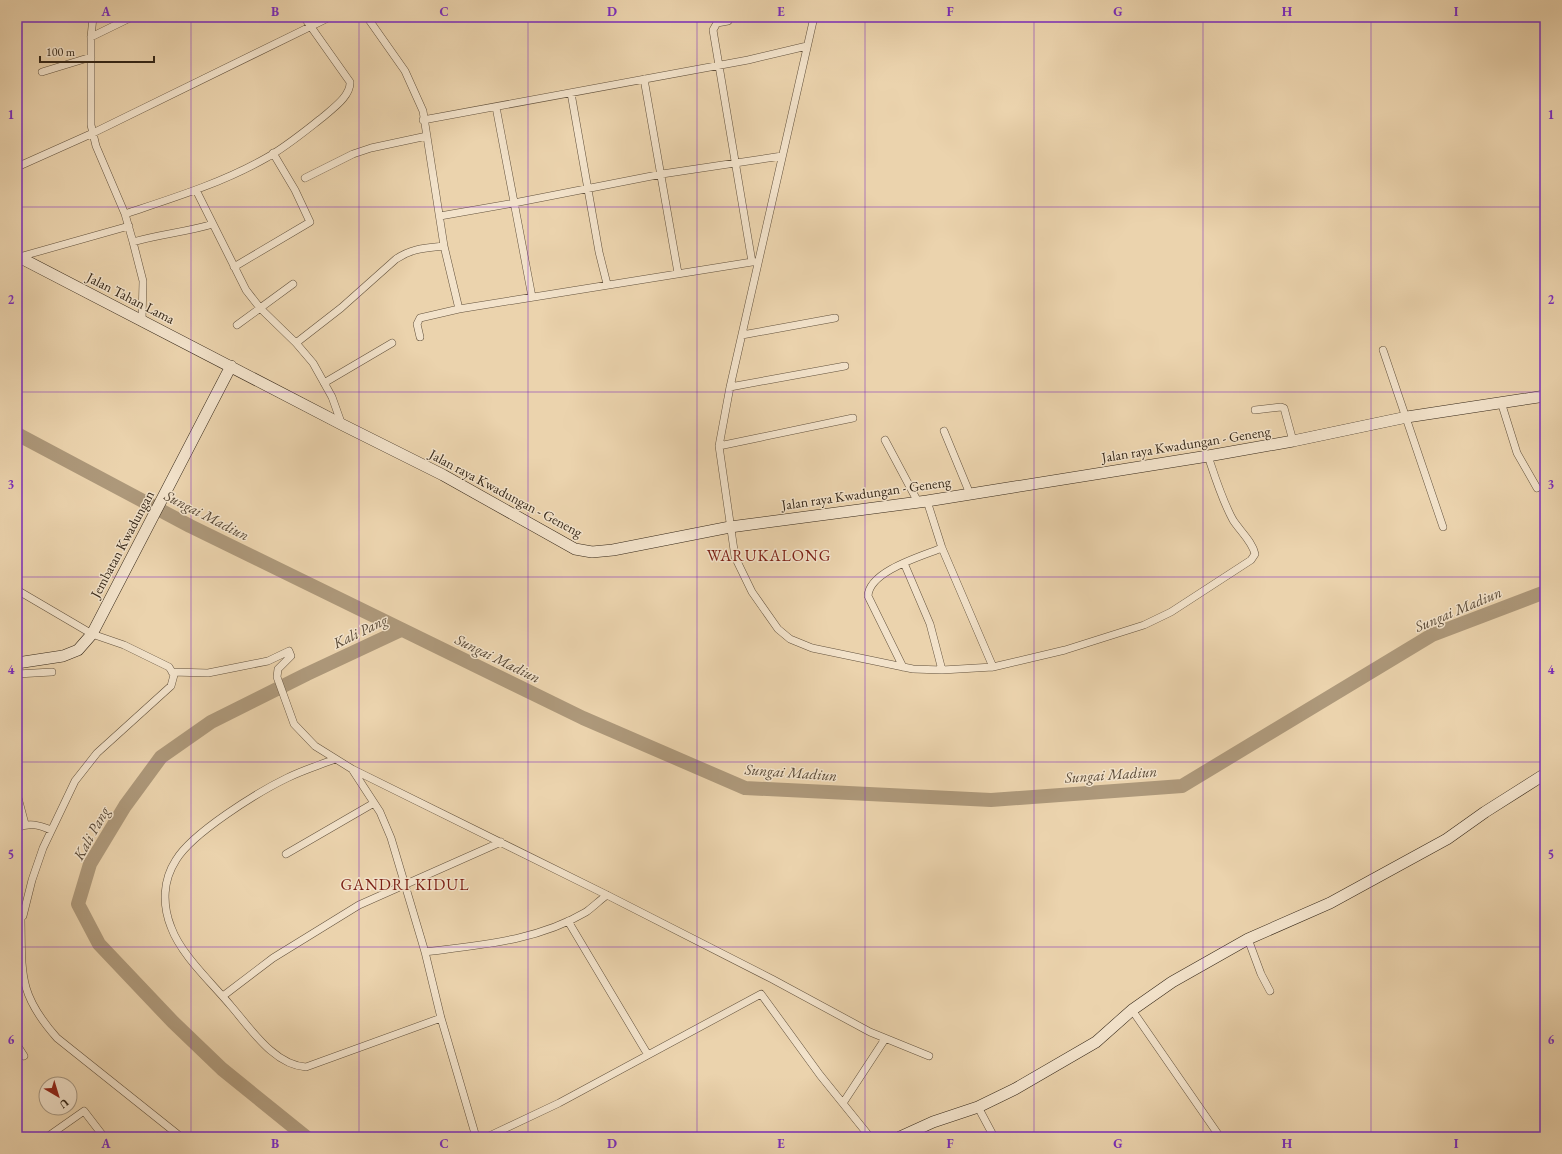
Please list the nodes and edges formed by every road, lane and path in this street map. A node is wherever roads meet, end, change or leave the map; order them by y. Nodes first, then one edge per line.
1 (93, 17) edge
2 (132, 17) edge
3 (304, 17) edge
4 (330, 17) edge
5 (367, 17) edge
6 (814, 17) edge
7 (728, 21) dead end
8 (310, 28) junction
9 (91, 37) junction
10 (807, 46) junction
11 (91, 57) junction
12 (719, 65) junction
13 (42, 72) dead end
14 (644, 79) junction
15 (571, 93) junction
16 (496, 107) junction
17 (423, 120) junction
18 (93, 132) junction
19 (426, 136) junction
20 (274, 153) junction
21 (782, 156) junction
22 (735, 164) junction
23 (17, 167) edge
24 (662, 174) junction
25 (305, 178) dead end
26 (587, 189) junction
27 (196, 190) junction
28 (514, 203) junction
29 (125, 214) junction
30 (440, 216) junction
31 (213, 224) junction
32 (129, 226) junction
33 (133, 242) junction
34 (444, 246) junction
35 (18, 256) edge
36 (755, 262) junction
37 (234, 267) junction
38 (678, 273) junction
39 (293, 284) dead end
40 (607, 284) junction
41 (532, 297) junction
42 (260, 308) junction
43 (459, 309) junction
44 (835, 318) dead end
45 (142, 320) junction
46 (237, 325) dead end
47 (742, 335) junction
48 (420, 337) dead end
49 (296, 343) junction
50 (392, 343) dead end
51 (1383, 350) dead end
52 (231, 366) junction
53 (845, 366) dead end
54 (324, 383) junction
55 (730, 387) junction
56 (1545, 396) edge
57 (1501, 402) junction
58 (1255, 410) dead end
59 (1407, 417) junction
60 (853, 418) dead end
61 (342, 425) junction
62 (944, 431) dead end
63 (885, 440) dead end
64 (1293, 441) junction
65 (719, 446) junction
66 (1208, 456) junction
67 (1537, 488) dead end
68 (970, 494) junction
69 (922, 501) junction
70 (730, 527) junction
71 (1443, 527) dead end
72 (942, 548) junction
73 (904, 563) junction
74 (17, 590) edge
75 (92, 634) junction
76 (17, 663) edge
77 (993, 667) junction
78 (903, 668) junction
79 (942, 670) junction
80 (52, 672) dead end
81 (172, 672) junction
82 (17, 674) edge
83 (335, 759) junction
84 (352, 769) junction
85 (1545, 774) edge
86 (17, 794) edge
87 (374, 803) junction
88 (25, 824) junction
89 (17, 828) edge
90 (51, 830) junction
91 (501, 842) junction
92 (286, 854) dead end
93 (406, 884) junction
94 (607, 894) junction
95 (19, 920) edge
96 (568, 921) junction
97 (1248, 939) junction
98 (425, 952) junction
99 (1270, 991) dead end
100 (223, 996) junction
101 (1132, 1010) junction
102 (441, 1018) junction
103 (885, 1039) junction
104 (17, 1045) edge
105 (648, 1055) junction
106 (24, 1056) dead end
107 (929, 1056) dead end
108 (842, 1103) junction
109 (978, 1107) junction
110 (47, 1137) edge
111 (104, 1137) edge
112 (181, 1137) edge
113 (476, 1137) edge
114 (487, 1137) edge
115 (870, 1137) edge
116 (900, 1137) edge
117 (994, 1137) edge
118 (1220, 1137) edge

1 - 9 street
2 - 9 street
3 - 8 street
4 - 8 street
5 - 17 street
6 - 10 street
7 - 12 street
8 - 18 street
8 - 20 street
9 - 11 street
10 - 12 street
10 - 21 street
11 - 13 street
11 - 18 street
12 - 14 street
12 - 22 street
14 - 15 street
14 - 24 street
15 - 16 street
15 - 26 street
16 - 17 street
16 - 28 street
17 - 19 street
18 - 23 street
18 - 29 street
19 - 25 street
19 - 30 street
20 - 27 street
20 - 37 street
21 - 22 street
21 - 36 street
22 - 24 street
22 - 36 street
24 - 26 street
24 - 38 street
26 - 28 street
26 - 40 street
27 - 29 street
27 - 31 street
28 - 30 street
28 - 41 street
29 - 32 street
30 - 34 street
31 - 33 street
31 - 37 street
32 - 33 street
32 - 35 street
33 - 45 street
34 - 43 street
34 - 49 street
35 - 45 main road, Jalan Tahan Lama
36 - 38 street
36 - 47 street
37 - 42 street
38 - 40 street
39 - 42 street
40 - 41 street
41 - 43 street
42 - 46 street
42 - 49 street
43 - 48 street
44 - 47 street
45 - 52 main road, Jalan Tahan Lama
47 - 55 street
49 - 54 street
50 - 54 street
51 - 59 street
52 - 61 main road, Jalan raya Kwadungan - Geneng
52 - 75 main road, Jembatan Kwadungan
53 - 55 street
54 - 61 street
55 - 65 street
56 - 57 main road, Jalan raya Kwadungan - Geneng
57 - 59 main road, Jalan raya Kwadungan - Geneng
57 - 67 street
58 - 64 street
59 - 64 main road, Jalan raya Kwadungan - Geneng
59 - 71 street
60 - 65 street
61 - 70 main road, Jalan raya Kwadungan - Geneng
62 - 68 street
63 - 69 street
64 - 66 main road, Jalan raya Kwadungan - Geneng
65 - 70 street
66 - 68 main road, Jalan raya Kwadungan - Geneng
66 - 77 street
68 - 69 main road, Jalan raya Kwadungan - Geneng
69 - 70 main road, Jalan raya Kwadungan - Geneng
69 - 72 street
70 - 78 street
72 - 73 street
72 - 77 street
73 - 78 street
73 - 79 street
74 - 75 street
75 - 76 main road, Jembatan Kwadungan
75 - 81 street
77 - 79 street
78 - 79 street
80 - 82 street
81 - 83 street
81 - 90 street
83 - 84 street
83 - 100 street
84 - 87 street
84 - 91 street
85 - 97 main road
86 - 88 street
87 - 92 street
87 - 93 street
88 - 89 street
88 - 90 street
90 - 95 street
91 - 93 street
91 - 94 street
93 - 98 street
93 - 100 street
94 - 96 street
94 - 103 street
95 - 112 street
96 - 98 street
96 - 105 street
97 - 99 street
97 - 101 main road
98 - 102 street
100 - 102 street
101 - 109 main road
101 - 118 street
102 - 113 street
103 - 107 street
103 - 108 street
104 - 106 street
105 - 108 street
105 - 114 street
108 - 115 street
109 - 116 main road
109 - 117 street
110 - 111 street

